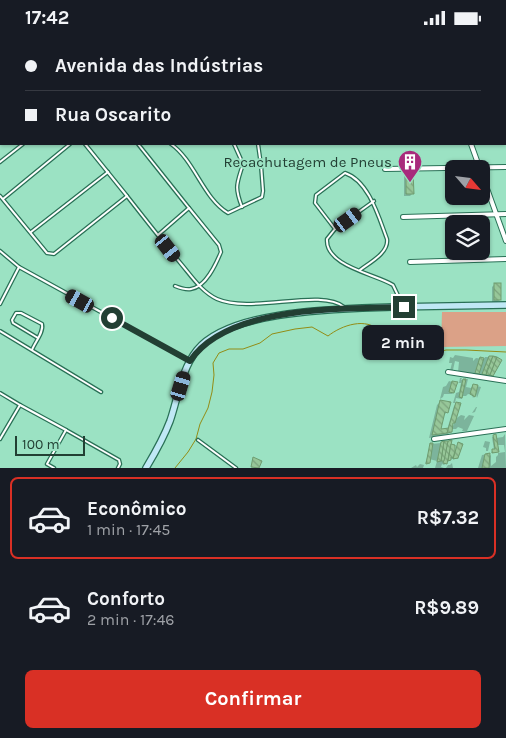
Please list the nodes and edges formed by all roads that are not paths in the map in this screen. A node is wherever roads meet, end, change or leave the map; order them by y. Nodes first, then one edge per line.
1 (22, 145) edge
2 (69, 145) edge
3 (86, 145) edge
4 (139, 145) edge
5 (172, 145) edge
6 (234, 145) edge
7 (258, 145) edge
8 (471, 145) edge
9 (477, 160) edge
10 (0, 162) edge
11 (300, 163) dead end
12 (261, 165) junction
13 (506, 167) edge
14 (490, 168) edge
15 (385, 169) dead end
16 (445, 169) edge
17 (108, 172) junction
18 (0, 196) edge
19 (127, 196) junction
20 (490, 197) edge
21 (2, 199) junction
22 (374, 201) junction
23 (242, 207) junction
24 (189, 209) junction
25 (496, 214) junction
26 (506, 214) edge
27 (404, 217) dead end
28 (335, 229) junction
29 (30, 233) junction
30 (158, 235) junction
31 (506, 241) edge
32 (0, 251) edge
33 (506, 259) edge
34 (410, 262) dead end
35 (19, 267) junction
36 (360, 270) junction
37 (175, 286) dead end
38 (200, 286) junction
39 (0, 304) edge
40 (506, 305) edge
41 (404, 307) junction
42 (346, 309) junction
43 (0, 331) edge
44 (38, 338) junction
45 (32, 349) junction
46 (190, 361) junction
47 (448, 372) dead end
48 (506, 381) edge
49 (101, 392) dead end
50 (0, 393) edge
51 (20, 405) junction
52 (506, 429) edge
53 (66, 430) junction
54 (0, 439) edge
55 (198, 439) dead end
56 (434, 439) dead end
57 (47, 465) junction
58 (45, 468) edge
59 (54, 468) edge
60 (118, 468) edge
61 (146, 468) edge
62 (236, 468) edge

1 - 10 lane
2 - 21 lane
3 - 17 lane
4 - 24 lane
5 - 23 lane
6 - 23 lane
7 - 12 lane
8 - 9 street
11 - 12 lane
12 - 23 lane
13 - 14 street
15 - 16 street
17 - 19 lane
17 - 29 lane
18 - 21 lane
19 - 29 lane
19 - 30 lane
20 - 25 street
21 - 29 lane
22 - 28 lane
22 - 28 lane
22 - 36 lane
24 - 30 lane
24 - 38 lane
25 - 26 street
25 - 27 street
25 - 31 street
28 - 36 lane
30 - 38 lane
32 - 35 lane
33 - 34 street
35 - 39 lane
35 - 46 lane
36 - 41 lane
37 - 38 lane
38 - 42 lane
40 - 41 main road
41 - 42 main road
42 - 46 main road
43 - 45 lane
44 - 44 lane
44 - 45 lane
45 - 49 lane
46 - 61 main road
47 - 48 street
50 - 51 lane
51 - 53 lane
51 - 54 lane
52 - 56 street
53 - 57 lane
53 - 60 lane
55 - 62 lane
57 - 58 lane
57 - 59 lane

